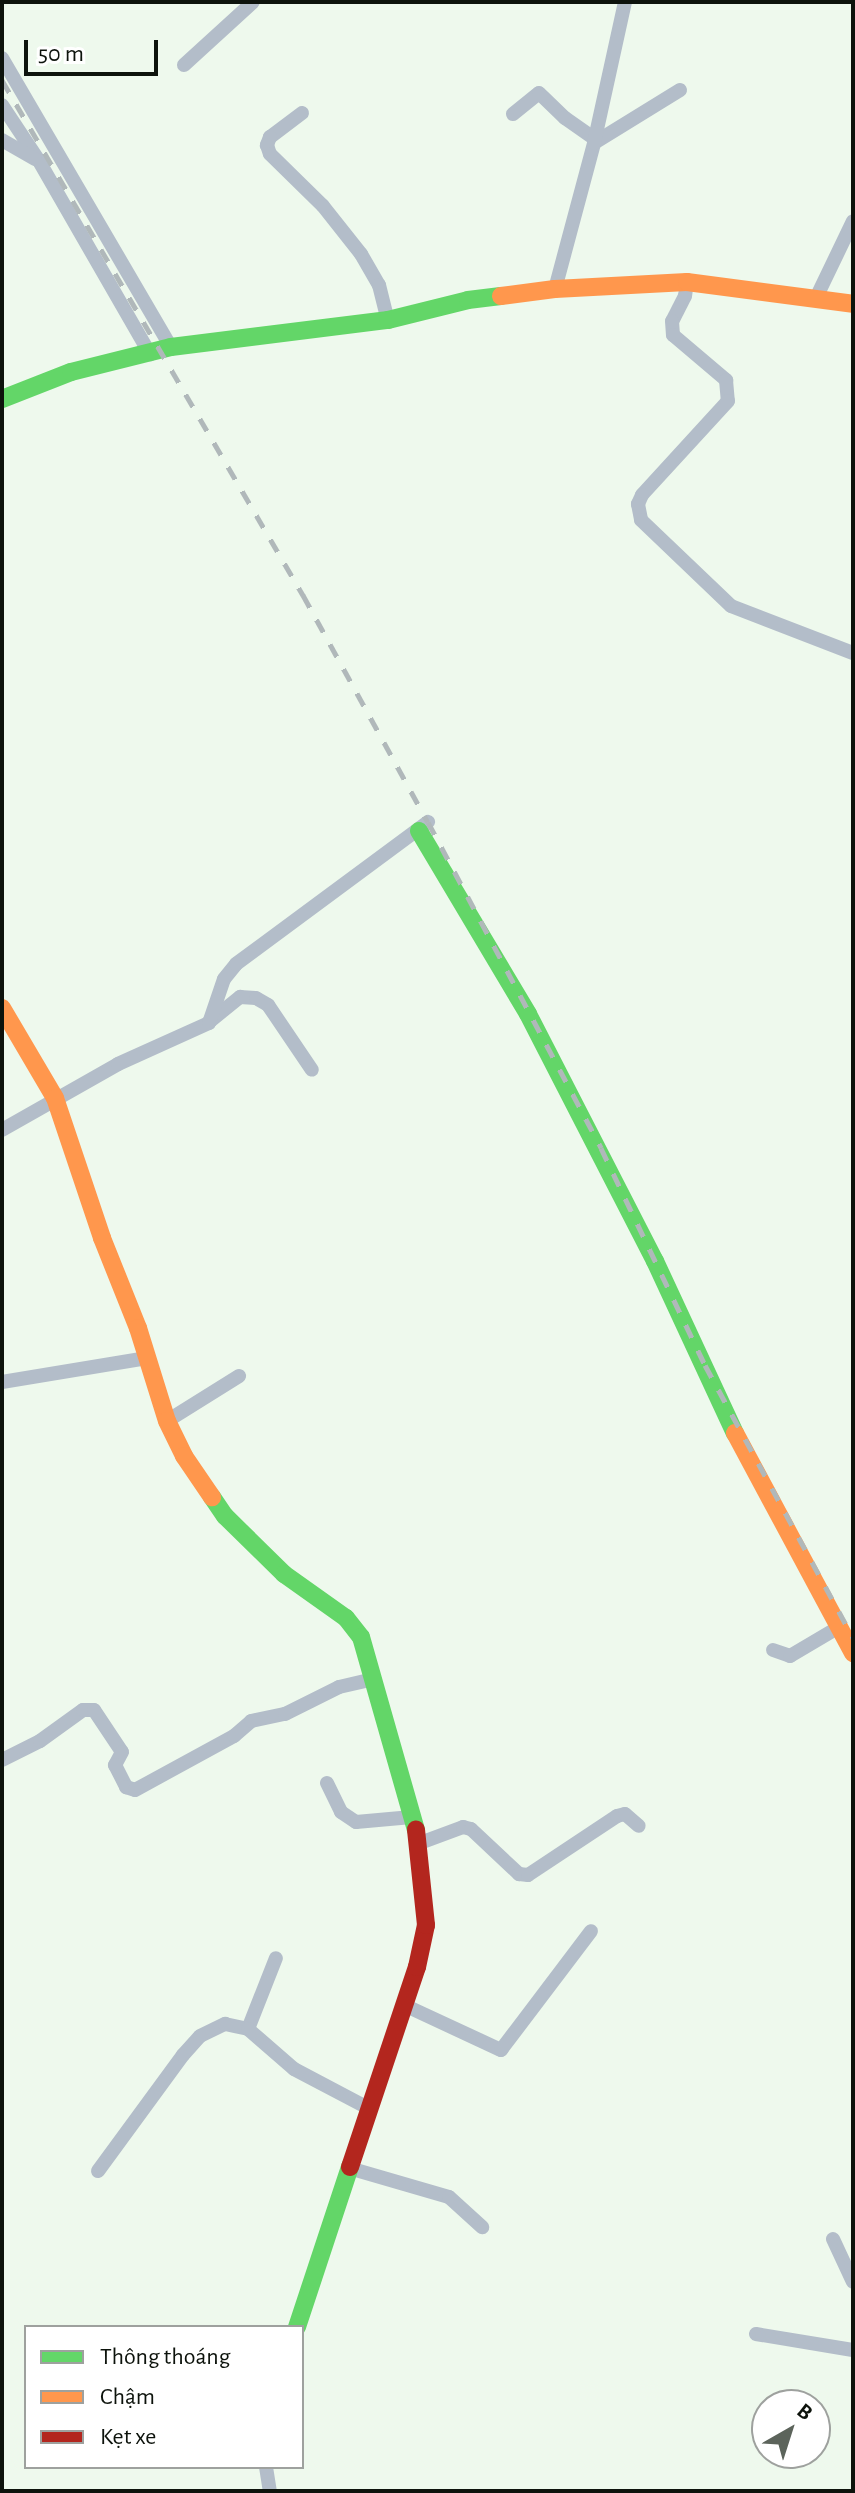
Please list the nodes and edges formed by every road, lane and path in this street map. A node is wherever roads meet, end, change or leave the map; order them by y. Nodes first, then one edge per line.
1 (253, 2) edge
2 (625, 2) edge
3 (2, 58) edge
4 (184, 65) dead end
5 (680, 90) dead end
6 (2, 105) edge
7 (302, 113) dead end
8 (513, 114) dead end
9 (2, 140) edge
10 (595, 141) junction
11 (39, 161) junction
12 (853, 221) edge
13 (687, 282) junction
14 (555, 289) junction
15 (816, 298) junction
16 (853, 304) edge
17 (388, 320) junction
18 (171, 347) junction
19 (150, 354) junction
20 (2, 399) edge
21 (853, 653) edge
22 (424, 826) joint
23 (2, 1008) edge
24 (209, 1023) junction
25 (312, 1070) dead end
26 (55, 1098) junction
27 (2, 1130) edge
28 (147, 1358) junction
29 (239, 1376) dead end
30 (2, 1382) edge
31 (167, 1421) junction
32 (839, 1627) junction
33 (773, 1650) dead end
34 (853, 1653) edge
35 (373, 1679) junction
36 (2, 1760) edge
37 (327, 1783) dead end
38 (412, 1817) junction
39 (639, 1826) dead end
40 (420, 1843) junction
41 (591, 1931) dead end
42 (276, 1958) dead end
43 (404, 2005) junction
44 (248, 2029) junction
45 (368, 2108) junction
46 (349, 2168) junction
47 (98, 2171) dead end
48 (482, 2227) dead end
49 (833, 2239) dead end
50 (853, 2282) edge
51 (298, 2325) edge
52 (756, 2334) dead end
53 (853, 2350) edge
54 (266, 2469) edge
55 (270, 2491) edge

1 - 4 street
2 - 10 street
3 - 18 street
5 - 10 street
6 - 11 street
7 - 17 street
8 - 10 street
9 - 11 street
10 - 14 street
11 - 19 street
12 - 15 street
13 - 14 street
13 - 15 street
13 - 21 street
14 - 17 street
15 - 16 street
17 - 18 street
18 - 19 street
19 - 20 street
22 - 24 street
22 - 32 street
23 - 26 street
24 - 25 street
24 - 26 street
26 - 27 street
26 - 28 street
28 - 30 street
28 - 31 street
29 - 31 street
31 - 35 street
32 - 33 street
32 - 34 street
35 - 36 street
35 - 38 street
37 - 38 street
38 - 40 street
39 - 40 street
40 - 43 street
41 - 43 street
42 - 44 street
43 - 45 street
44 - 45 street
44 - 47 street
45 - 46 street
46 - 48 street
46 - 51 street
49 - 50 street
52 - 53 street
54 - 55 street

